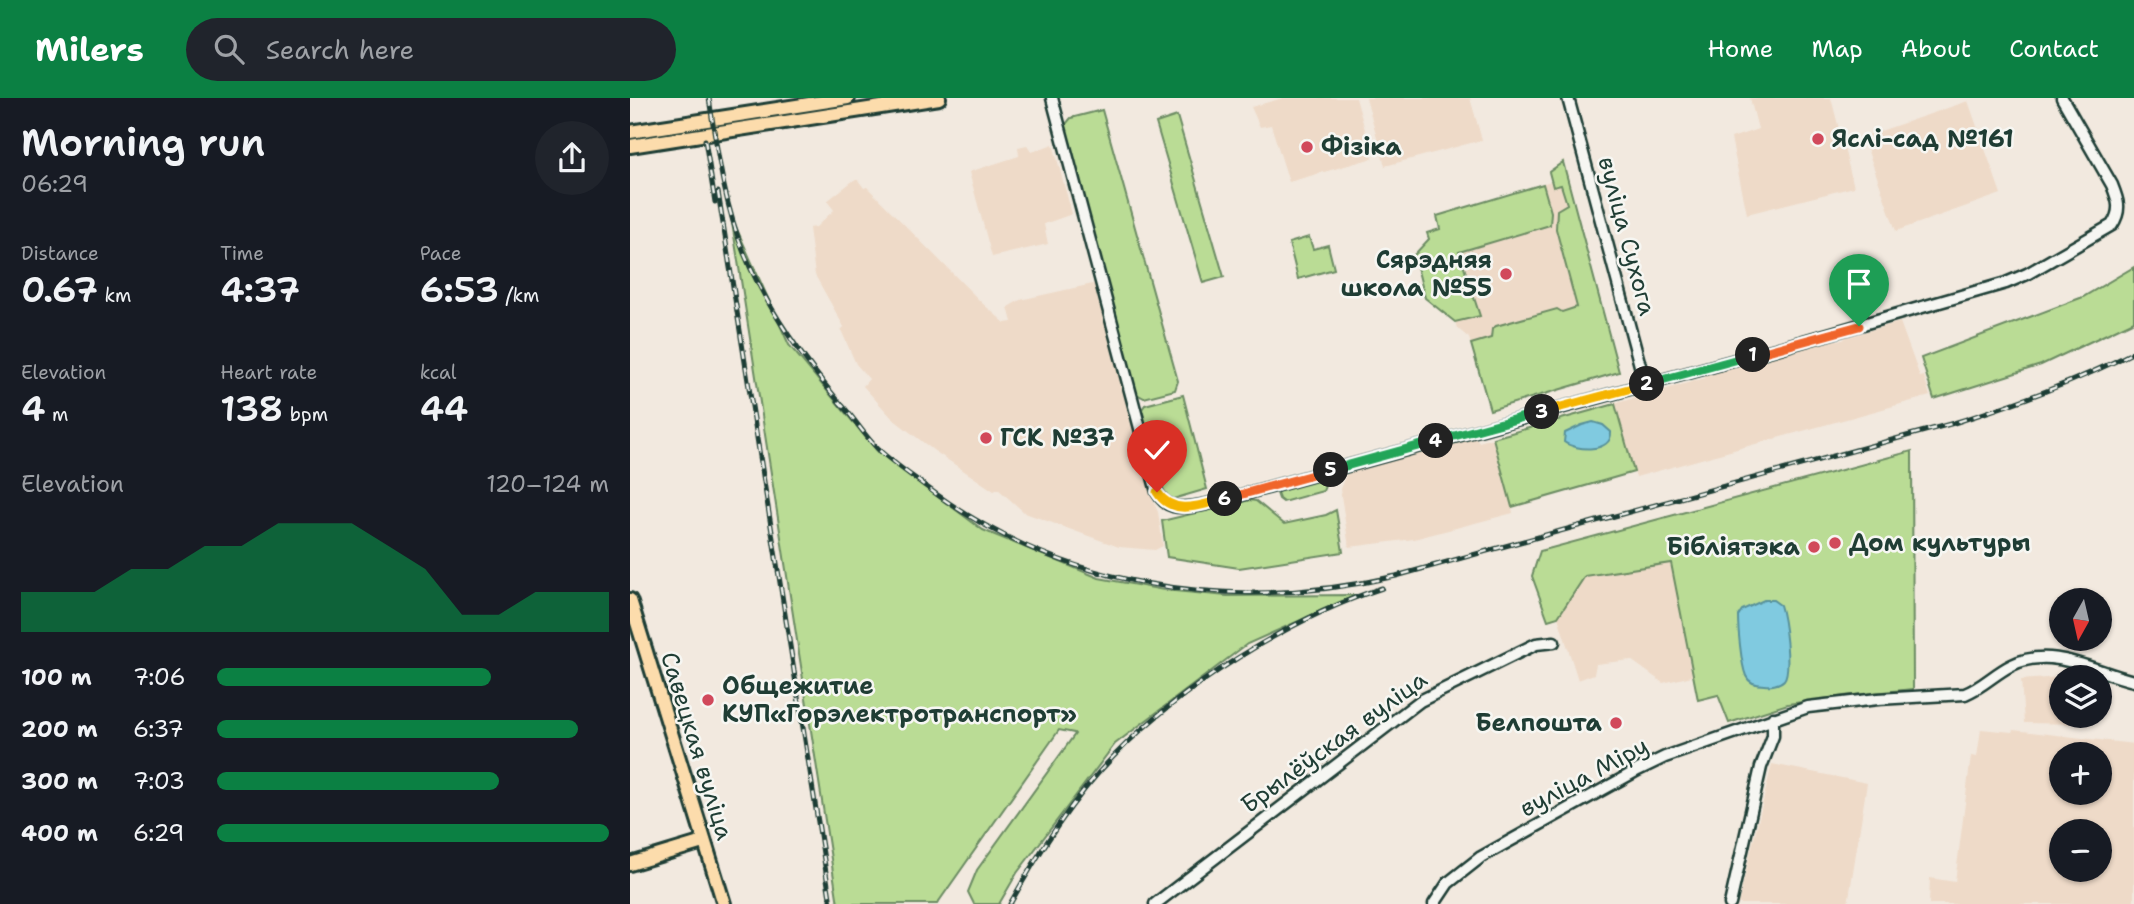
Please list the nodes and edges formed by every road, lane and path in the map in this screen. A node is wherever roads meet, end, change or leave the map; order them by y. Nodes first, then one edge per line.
1 (848, 98) edge
2 (939, 98) edge
3 (1052, 98) edge
4 (1568, 98) edge
5 (2062, 98) edge
6 (630, 132) edge
7 (657, 135) junction
8 (630, 146) edge
9 (1645, 384) junction
10 (630, 600) edge
11 (1554, 642) dead end
12 (2134, 681) edge
13 (1773, 718) junction
14 (703, 842) junction
15 (630, 864) edge
16 (724, 904) edge
17 (1155, 904) edge
18 (1434, 904) edge
19 (1730, 904) edge

1 - 7 main road
2 - 7 main road
3 - 9 street
4 - 9 street, вуліца Сухога
5 - 9 street
6 - 7 main road
7 - 8 main road
10 - 14 main road, Савецкая вуліца
11 - 17 street, Брылёўская вуліца
12 - 13 street, вуліца Міру
13 - 18 street, вуліца Міру
13 - 19 street
14 - 15 main road
14 - 16 main road, Савецкая вуліца

